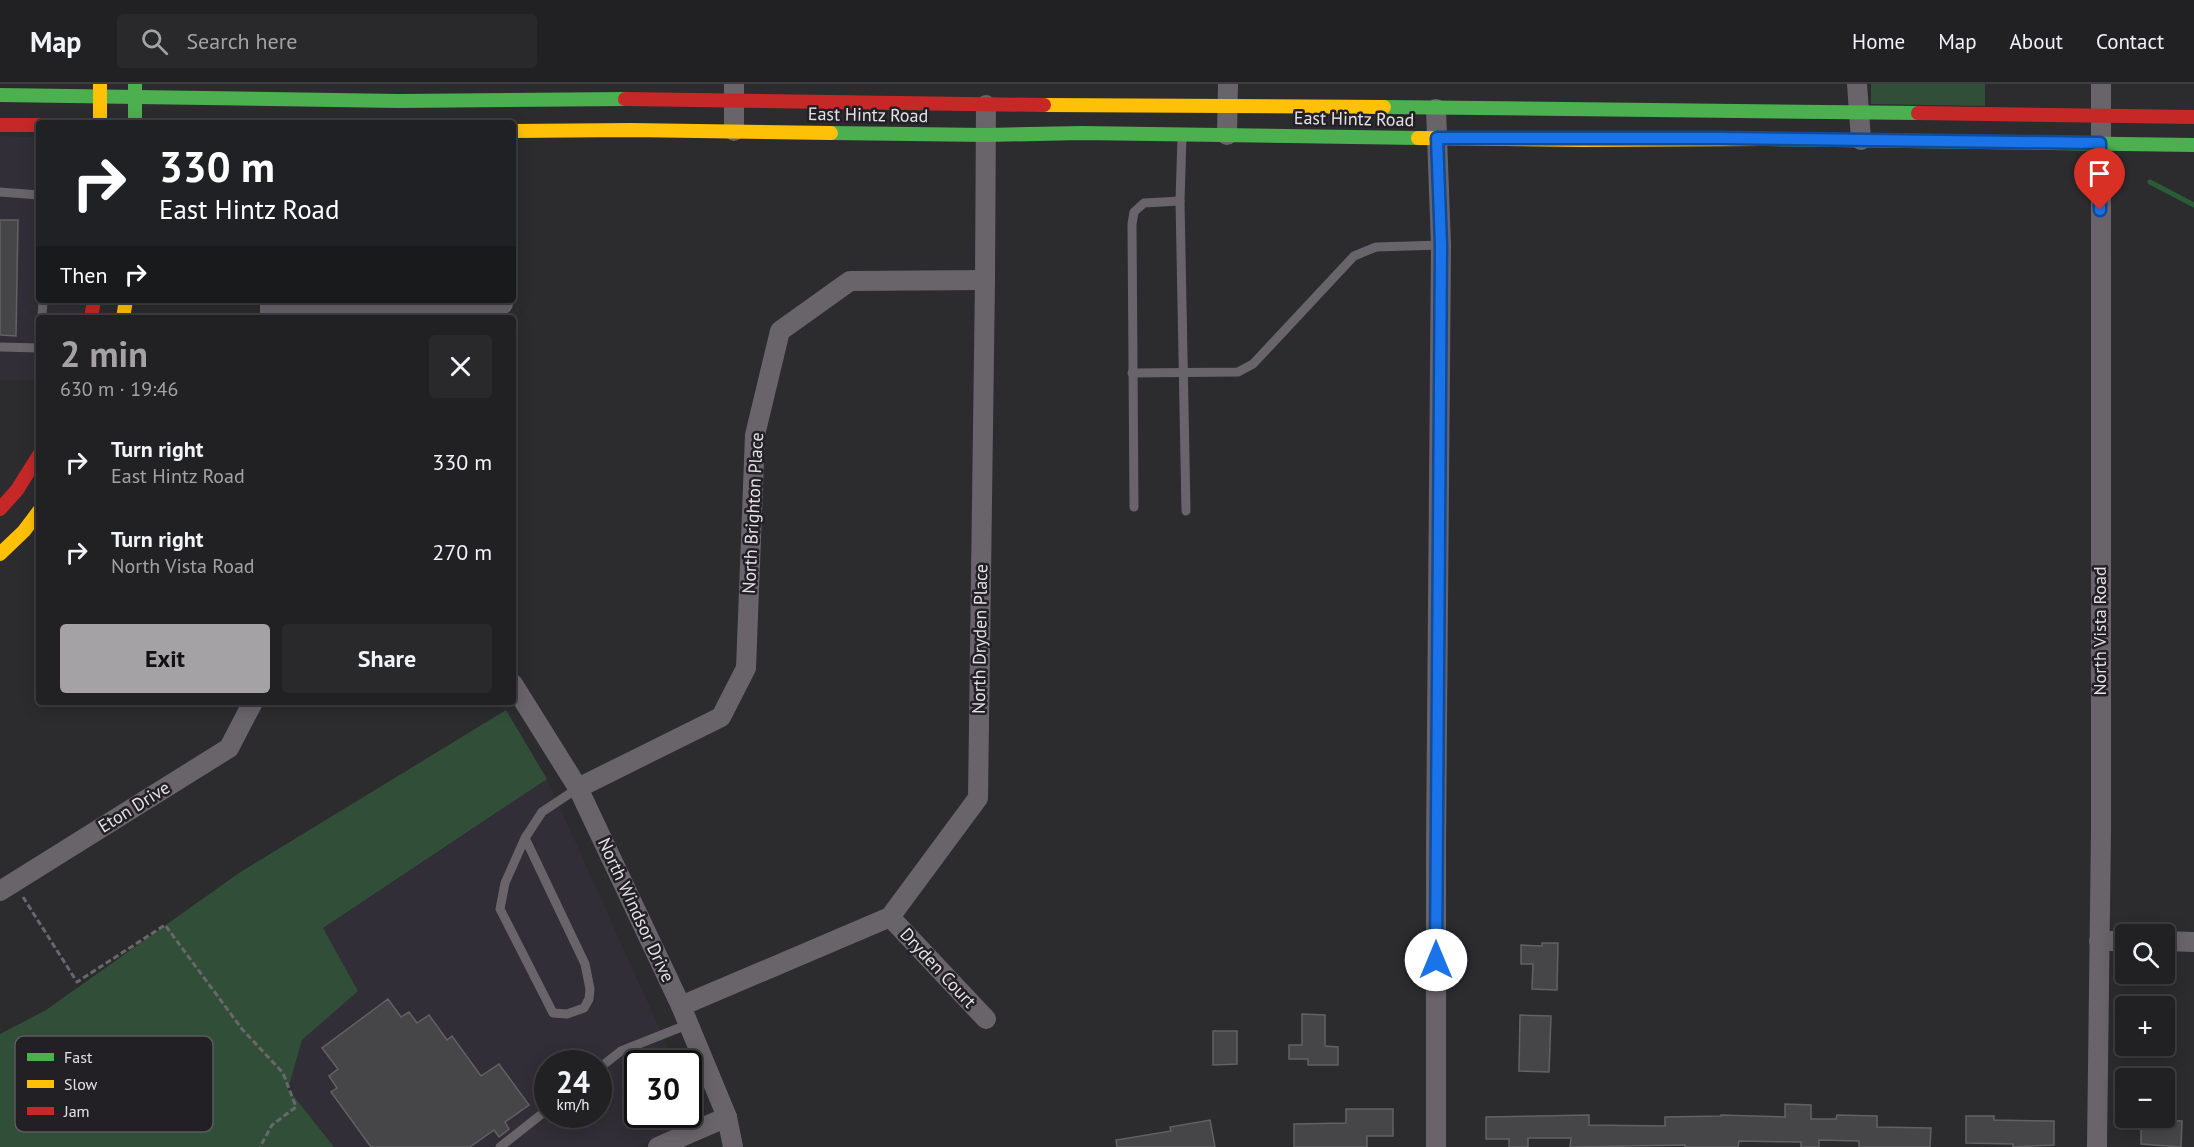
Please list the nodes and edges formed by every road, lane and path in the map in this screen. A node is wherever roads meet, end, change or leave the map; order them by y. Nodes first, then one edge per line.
1 (1228, 84) edge
2 (1857, 84) edge
3 (2101, 84) edge
4 (100, 90) edge
5 (135, 90) edge
6 (575, 91) edge
7 (397, 92) edge
8 (734, 92) edge
9 (0, 95) edge
10 (505, 100) junction
11 (986, 105) junction
12 (1228, 105) junction
13 (1436, 109) junction
14 (1859, 112) junction
15 (2101, 115) junction
16 (2194, 117) edge
17 (100, 120) edge
18 (135, 120) edge
19 (505, 120) edge
20 (0, 125) edge
21 (36, 125) edge
22 (516, 131) edge
23 (734, 131) junction
24 (986, 135) junction
25 (1182, 135) junction
26 (1227, 135) junction
27 (1437, 138) junction
28 (1861, 140) junction
29 (2100, 143) junction
30 (2194, 145) edge
31 (0, 192) edge
32 (36, 195) edge
33 (1180, 201) junction
34 (1441, 245) junction
35 (985, 280) junction
36 (503, 307) edge
37 (270, 315) edge
38 (0, 347) edge
39 (36, 348) edge
40 (1132, 373) junction
41 (1184, 373) junction
42 (36, 460) edge
43 (1134, 507) dead end
44 (0, 509) edge
45 (1186, 512) dead end
46 (36, 515) edge
47 (0, 554) edge
48 (516, 689) edge
49 (247, 705) edge
50 (578, 788) junction
51 (525, 838) junction
52 (0, 891) edge
53 (21, 892) dead end
54 (890, 917) junction
55 (2099, 941) junction
56 (2115, 941) edge
57 (2175, 941) edge
58 (2194, 942) edge
59 (681, 1005) junction
60 (986, 1019) dead end
61 (689, 1024) junction
62 (612, 1058) edge
63 (727, 1117) junction
64 (534, 1120) edge
65 (260, 1147) edge
66 (500, 1147) edge
67 (658, 1147) edge
68 (733, 1147) edge
69 (1436, 1147) edge
70 (2097, 1147) edge

1 - 12 street
2 - 14 street
3 - 15 street, North Vista Road
4 - 5 main road, East Hintz Road
4 - 9 main road, East Hintz Road
4 - 17 main road
5 - 7 main road, East Hintz Road
5 - 18 main road
6 - 8 main road, East Hintz Road
6 - 10 main road, East Hintz Road
7 - 10 main road, East Hintz Road
8 - 11 main road, East Hintz Road
8 - 23 street
10 - 19 street
11 - 12 main road, East Hintz Road
11 - 24 street, North Dryden Place
12 - 13 main road, East Hintz Road
12 - 26 street
13 - 14 main road, East Hintz Road
13 - 27 street
14 - 15 main road, East Hintz Road
14 - 28 street
15 - 16 main road, East Hintz Road
15 - 29 street, North Vista Road
20 - 21 main road
22 - 23 main road, East Hintz Road
23 - 24 main road, East Hintz Road
24 - 25 main road, East Hintz Road
24 - 35 street, North Dryden Place
25 - 26 main road, East Hintz Road
25 - 33 lane
26 - 27 main road, East Hintz Road
27 - 28 main road, East Hintz Road
27 - 34 street
28 - 29 main road, East Hintz Road
29 - 30 main road, East Hintz Road
29 - 55 street, North Vista Road
31 - 32 lane
33 - 40 lane
33 - 41 lane
34 - 41 lane
34 - 69 street
35 - 50 street, North Brighton Place
35 - 54 street, North Dryden Place
36 - 37 street
38 - 39 lane
40 - 41 lane
40 - 43 lane
41 - 45 lane
42 - 44 main road
46 - 47 main road
48 - 50 street, North Windsor Drive
49 - 52 street, Eton Drive
50 - 51 lane
50 - 59 street, North Windsor Drive
51 - 51 lane
53 - 65 path
54 - 59 street
54 - 60 street, Dryden Court
55 - 56 street
55 - 70 street, North Vista Road
57 - 58 street
59 - 61 street, North Windsor Drive
61 - 62 lane
61 - 63 street, North Windsor Drive
63 - 67 street
63 - 68 street, North Windsor Drive
64 - 66 lane

